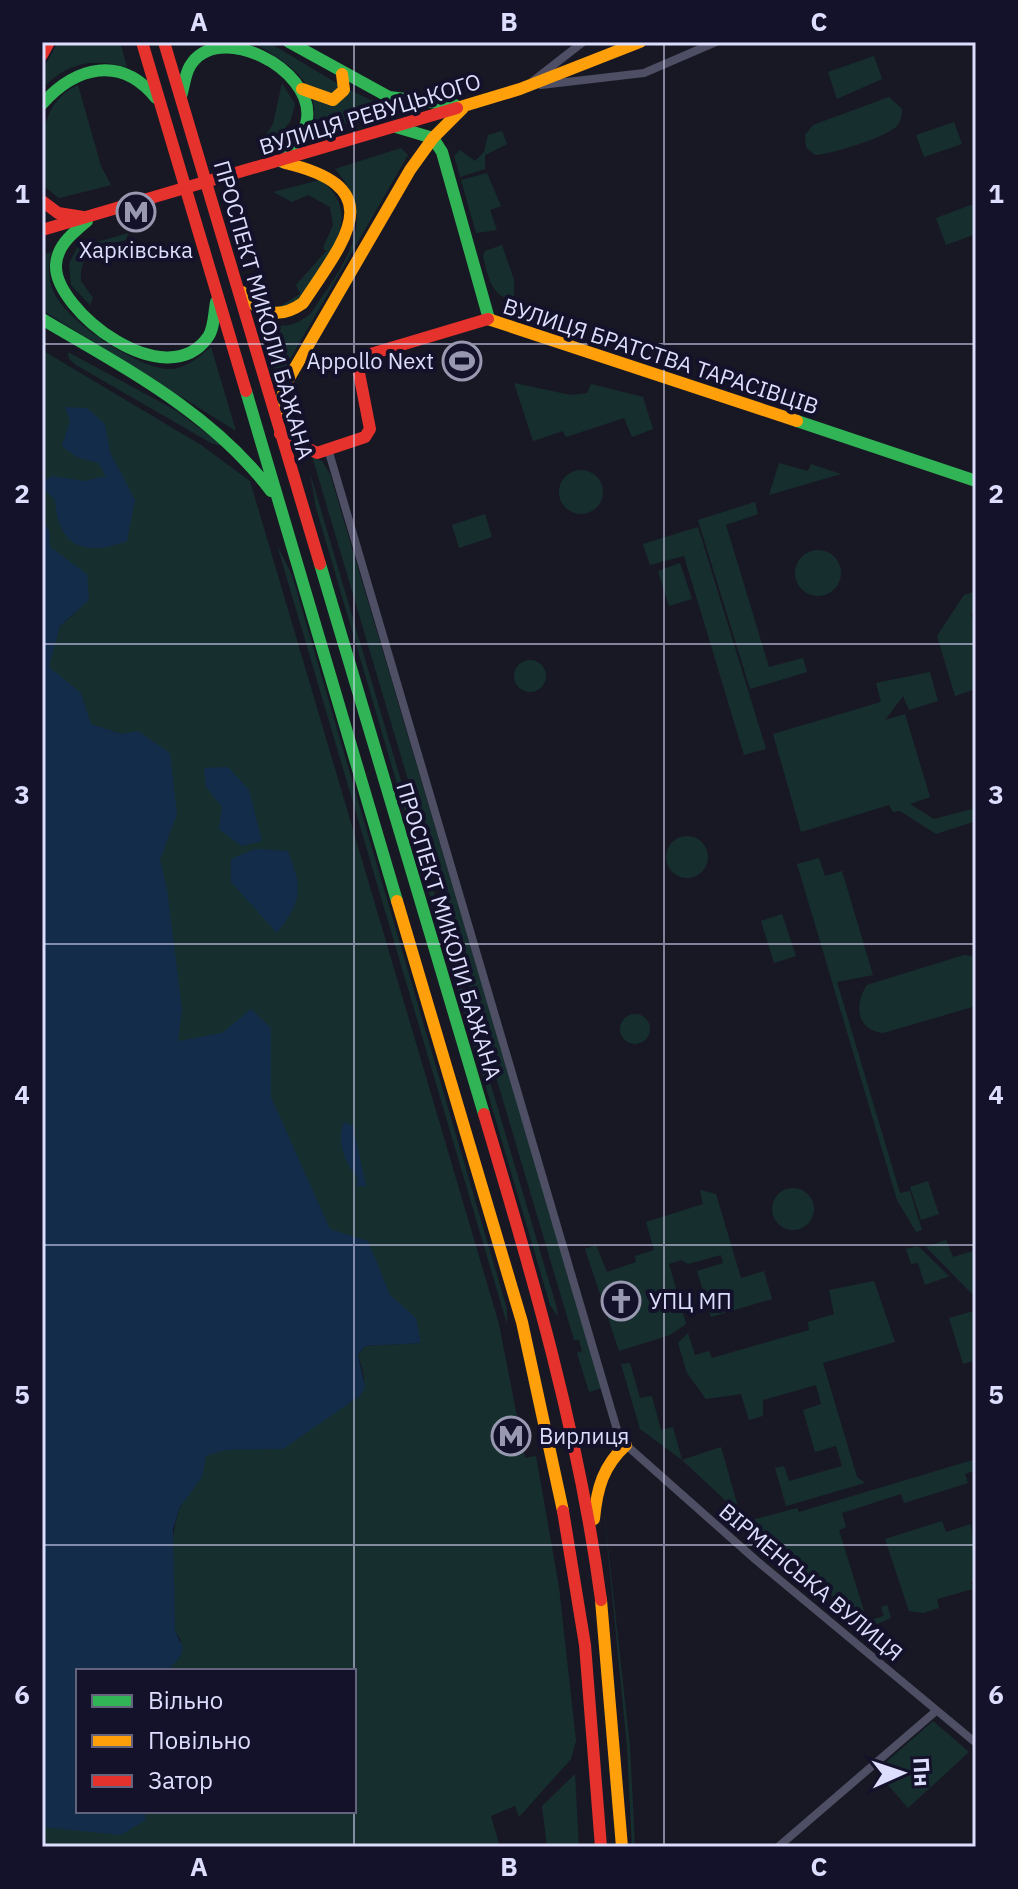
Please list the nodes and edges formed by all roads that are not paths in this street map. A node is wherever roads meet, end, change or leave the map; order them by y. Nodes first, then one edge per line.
1 (49, 42) edge
2 (142, 42) edge
3 (164, 42) edge
4 (289, 42) edge
5 (583, 42) edge
6 (640, 42) edge
7 (716, 42) edge
8 (42, 55) edge
9 (342, 74) junction
10 (525, 87) junction
11 (302, 89) junction
12 (181, 99) junction
13 (42, 104) edge
14 (160, 105) junction
15 (466, 105) junction
16 (396, 127) junction
17 (433, 138) junction
18 (279, 163) junction
19 (42, 201) edge
20 (90, 218) junction
21 (42, 230) edge
22 (237, 285) junction
23 (216, 290) junction
24 (42, 319) edge
25 (489, 319) junction
26 (275, 417) junction
27 (280, 434) junction
28 (328, 449) junction
29 (976, 481) edge
30 (278, 502) junction
31 (626, 1445) junction
32 (592, 1541) junction
33 (936, 1711) junction
34 (976, 1743) edge
35 (601, 1847) edge
36 (622, 1847) edge
37 (778, 1847) edge

1 - 8 main road
2 - 14 main road, ПРОСПЕКТ МИКОЛИ БАЖАНА
3 - 12 main road, ПРОСПЕКТ МИКОЛИ БАЖАНА
4 - 9 main road
5 - 10 street, ВУЛИЦЯ РЕВУЦЬКОГО
6 - 10 main road, ВУЛИЦЯ РЕВУЦЬКОГО
7 - 10 street, ВУЛИЦЯ РЕВУЦЬКОГО
9 - 11 main road
9 - 15 main road
10 - 15 main road, ВУЛИЦЯ РЕВУЦЬКОГО
11 - 12 main road
11 - 18 main road
12 - 22 main road, ПРОСПЕКТ МИКОЛИ БАЖАНА
13 - 14 main road
14 - 23 main road, ПРОСПЕКТ МИКОЛИ БАЖАНА
15 - 16 main road, ВУЛИЦЯ РЕВУЦЬКОГО
15 - 17 main road
16 - 17 main road
16 - 18 main road, ВУЛИЦЯ РЕВУЦЬКОГО
17 - 25 main road, ВУЛИЦЯ БРАТСТВА ТАРАСІВЦІВ
17 - 26 main road
18 - 20 main road, ВУЛИЦЯ РЕВУЦЬКОГО
18 - 22 main road
19 - 20 main road
20 - 21 main road, ВУЛИЦЯ РЕВУЦЬКОГО
20 - 23 main road
22 - 26 main road, ПРОСПЕКТ МИКОЛИ БАЖАНА
23 - 30 main road, ПРОСПЕКТ МИКОЛИ БАЖАНА
24 - 30 main road
25 - 28 main road, ВУЛИЦЯ БРАТСТВА ТАРАСІВЦІВ
25 - 29 main road, ВУЛИЦЯ БРАТСТВА ТАРАСІВЦІВ
26 - 27 main road, ПРОСПЕКТ МИКОЛИ БАЖАНА
27 - 28 main road
27 - 32 main road, ПРОСПЕКТ МИКОЛИ БАЖАНА
28 - 31 street, ПРОСПЕКТ МИКОЛИ БАЖАНА
30 - 35 main road, ПРОСПЕКТ МИКОЛИ БАЖАНА
31 - 32 main road
31 - 33 street, ВІРМЕНСЬКА ВУЛИЦЯ
32 - 36 main road, ПРОСПЕКТ МИКОЛИ БАЖАНА
33 - 34 street, ВІРМЕНСЬКА ВУЛИЦЯ
33 - 37 street

